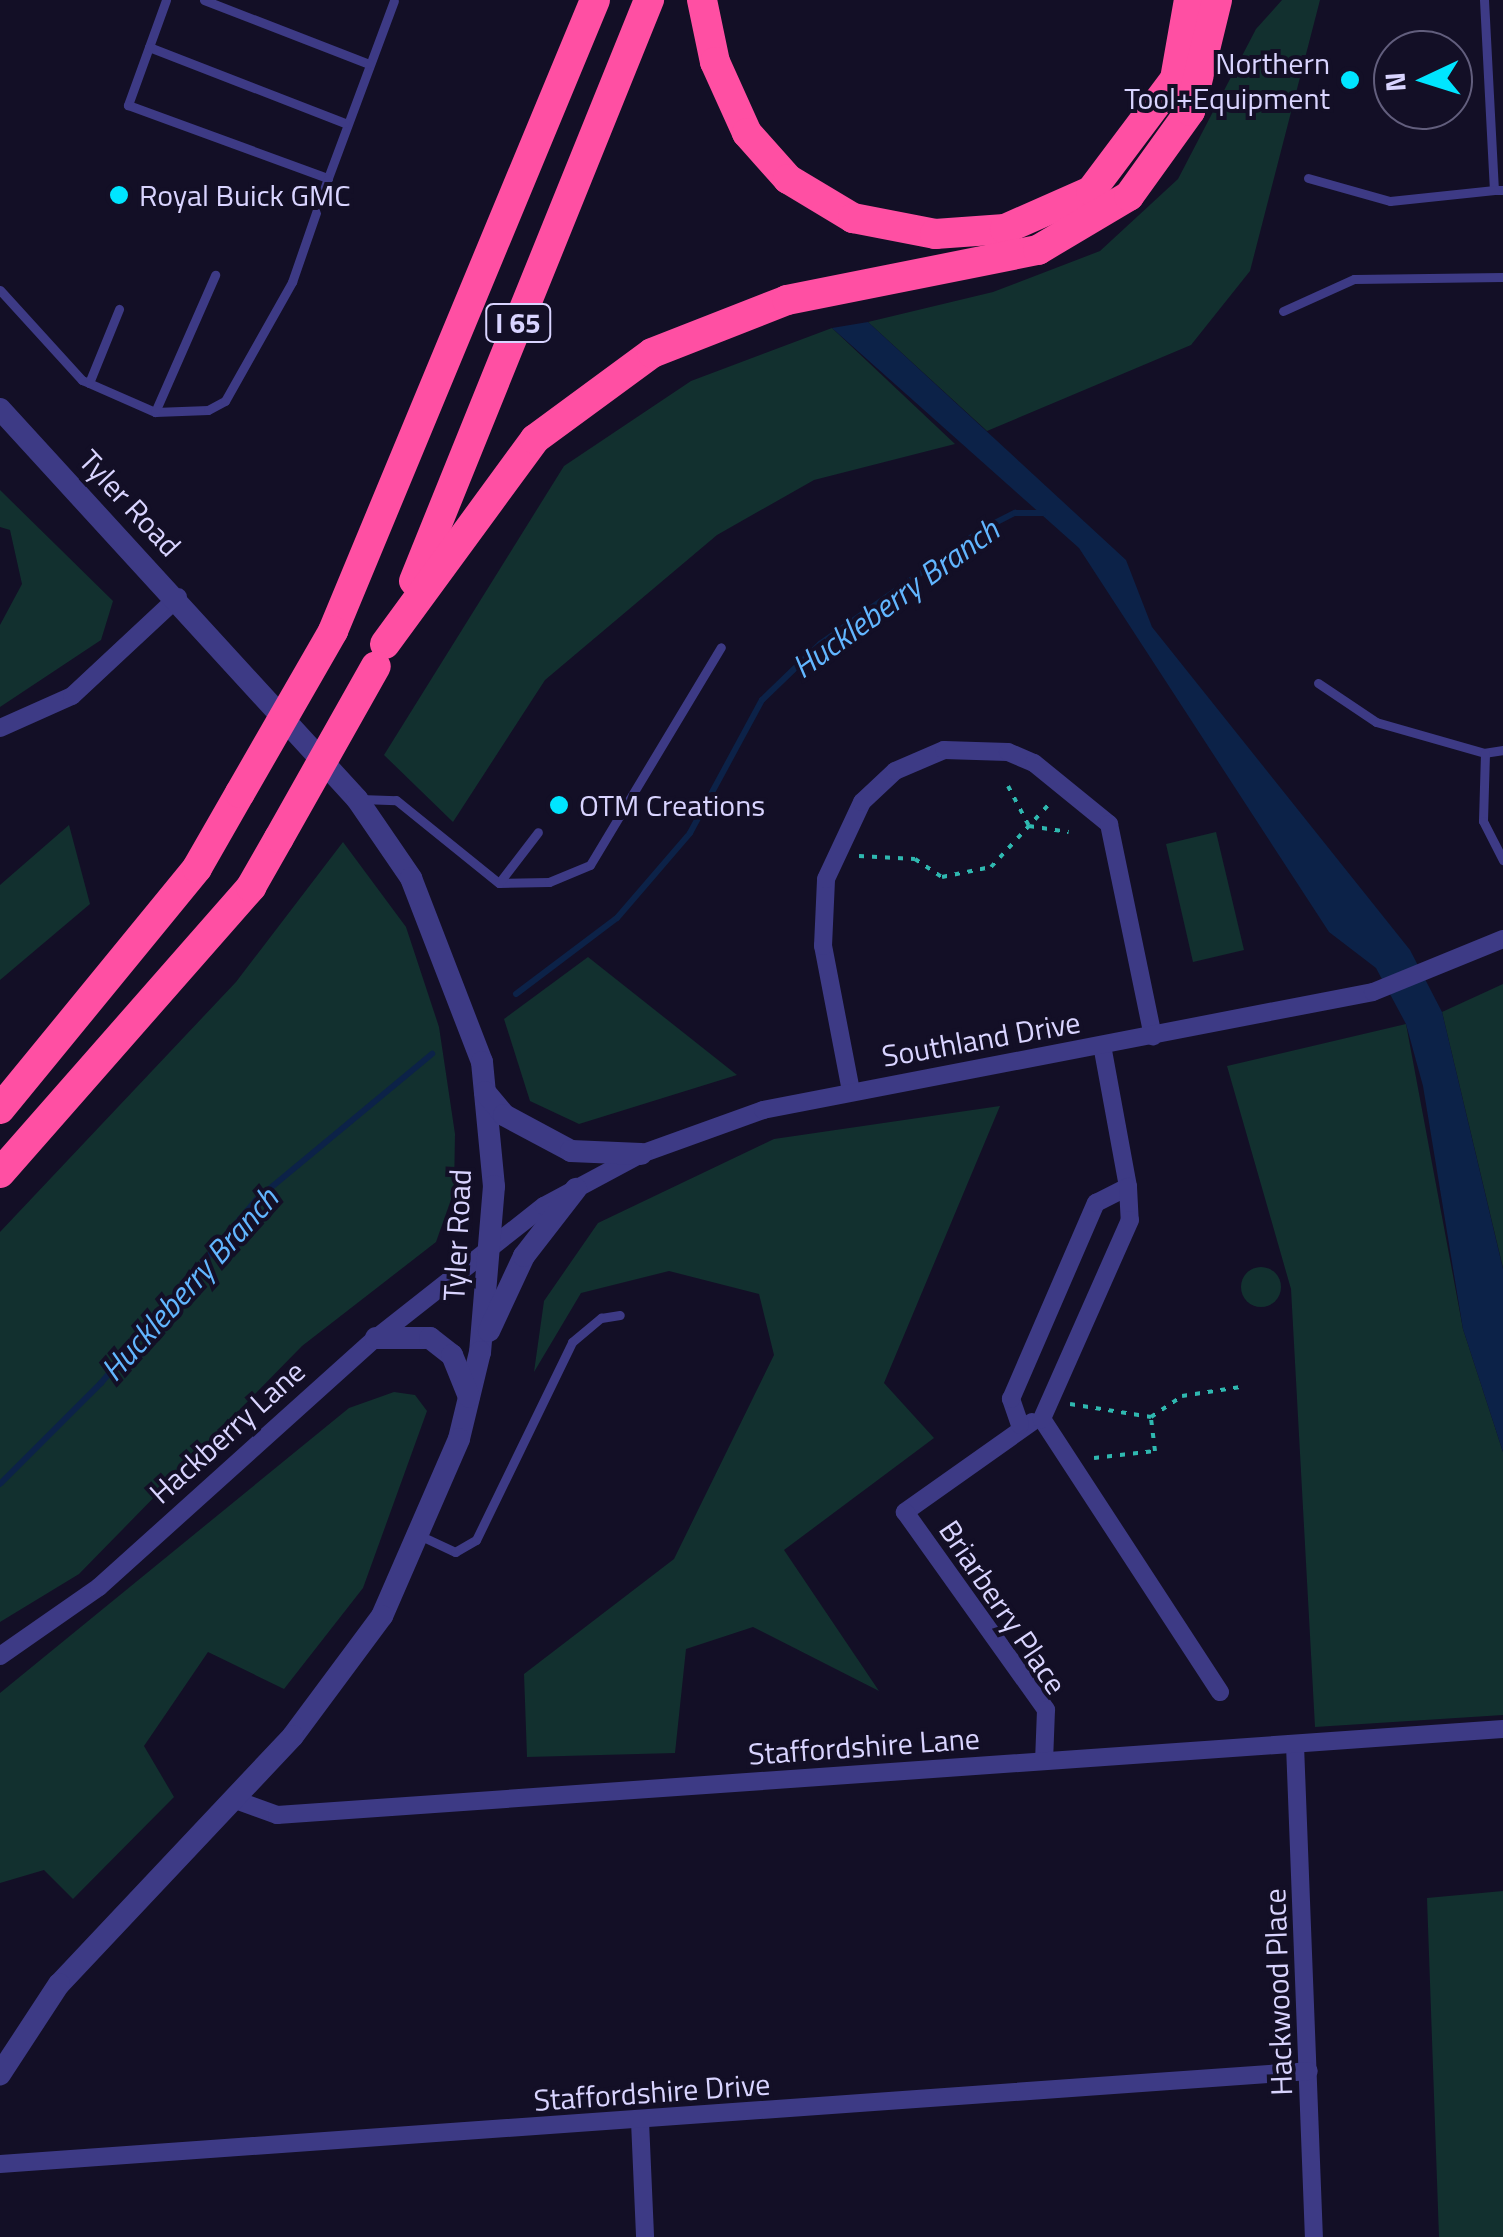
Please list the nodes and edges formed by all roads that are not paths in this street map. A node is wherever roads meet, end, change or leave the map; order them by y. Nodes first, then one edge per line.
1 (166, 0) edge
2 (204, 0) edge
3 (393, 0) edge
4 (595, 0) edge
5 (649, 0) edge
6 (702, 0) edge
7 (1189, 0) edge
8 (1217, 0) edge
9 (1484, 0) edge
10 (149, 47) junction
11 (368, 64) junction
12 (345, 123) junction
13 (328, 178) junction
14 (1308, 178) dead end
15 (1498, 190) edge
16 (215, 275) dead end
17 (1503, 278) edge
18 (0, 290) edge
19 (118, 309) dead end
20 (1283, 312) dead end
21 (89, 383) junction
22 (0, 409) edge
23 (155, 412) junction
24 (178, 597) junction
25 (721, 646) dead end
26 (380, 655) junction
27 (1318, 683) dead end
28 (0, 728) edge
29 (1503, 750) edge
30 (1485, 753) junction
31 (357, 798) junction
32 (538, 832) dead end
33 (1503, 860) edge
34 (500, 882) junction
35 (1503, 939) edge
36 (1153, 1036) junction
37 (1102, 1045) junction
38 (850, 1091) junction
39 (484, 1092) junction
40 (0, 1109) edge
41 (640, 1154) junction
42 (0, 1173) edge
43 (1128, 1187) junction
44 (576, 1189) junction
45 (491, 1248) junction
46 (620, 1315) dead end
47 (376, 1338) junction
48 (480, 1352) junction
49 (469, 1397) junction
50 (1046, 1410) junction
51 (1020, 1424) junction
52 (420, 1536) junction
53 (0, 1656) edge
54 (1220, 1692) dead end
55 (1503, 1729) edge
56 (1296, 1745) junction
57 (1044, 1761) junction
58 (233, 1799) junction
59 (1309, 2071) junction
60 (0, 2074) edge
61 (640, 2121) junction
62 (0, 2164) edge
63 (645, 2237) edge
64 (1314, 2237) edge

1 - 10 lane
2 - 11 lane
3 - 11 lane
4 - 40 highway, I 65, bridge
5 - 26 highway, I 65
6 - 7 highway
8 - 26 highway
9 - 15 lane
10 - 12 lane
10 - 13 lane
11 - 12 lane
12 - 13 lane
13 - 23 lane
14 - 15 lane
16 - 23 lane
17 - 20 lane
18 - 21 lane
19 - 21 lane
21 - 23 lane
22 - 24 street, Tyler Road
24 - 28 street
24 - 31 street, Tyler Road
25 - 34 lane
26 - 42 highway, I 65, bridge
27 - 30 lane
29 - 30 lane
30 - 33 lane
31 - 34 lane
31 - 39 street, Tyler Road
32 - 34 lane
35 - 36 street, Southland Drive
36 - 37 street, Southland Drive
36 - 38 street
37 - 38 street, Southland Drive
37 - 43 street
38 - 41 street, Southland Drive
39 - 41 street
39 - 45 street, Tyler Road
41 - 44 street, Southland Drive
43 - 50 street
43 - 51 street
44 - 45 street, Southland Drive
44 - 48 street
45 - 47 street, Hackberry Lane
45 - 48 street, Tyler Road
46 - 52 lane
47 - 49 street
47 - 53 street, Hackberry Lane
48 - 49 street, Tyler Road
49 - 52 street, Tyler Road
50 - 51 street
50 - 54 street
51 - 57 street, Briarberry Place
52 - 58 street, Tyler Road
55 - 56 street, Staffordshire Lane
56 - 57 street, Staffordshire Lane
56 - 59 street, Hackwood Place
57 - 58 street, Staffordshire Lane
58 - 60 street, Tyler Road
59 - 61 street, Staffordshire Drive
59 - 64 street, Hackwood Place
61 - 62 street, Staffordshire Drive
61 - 63 street

